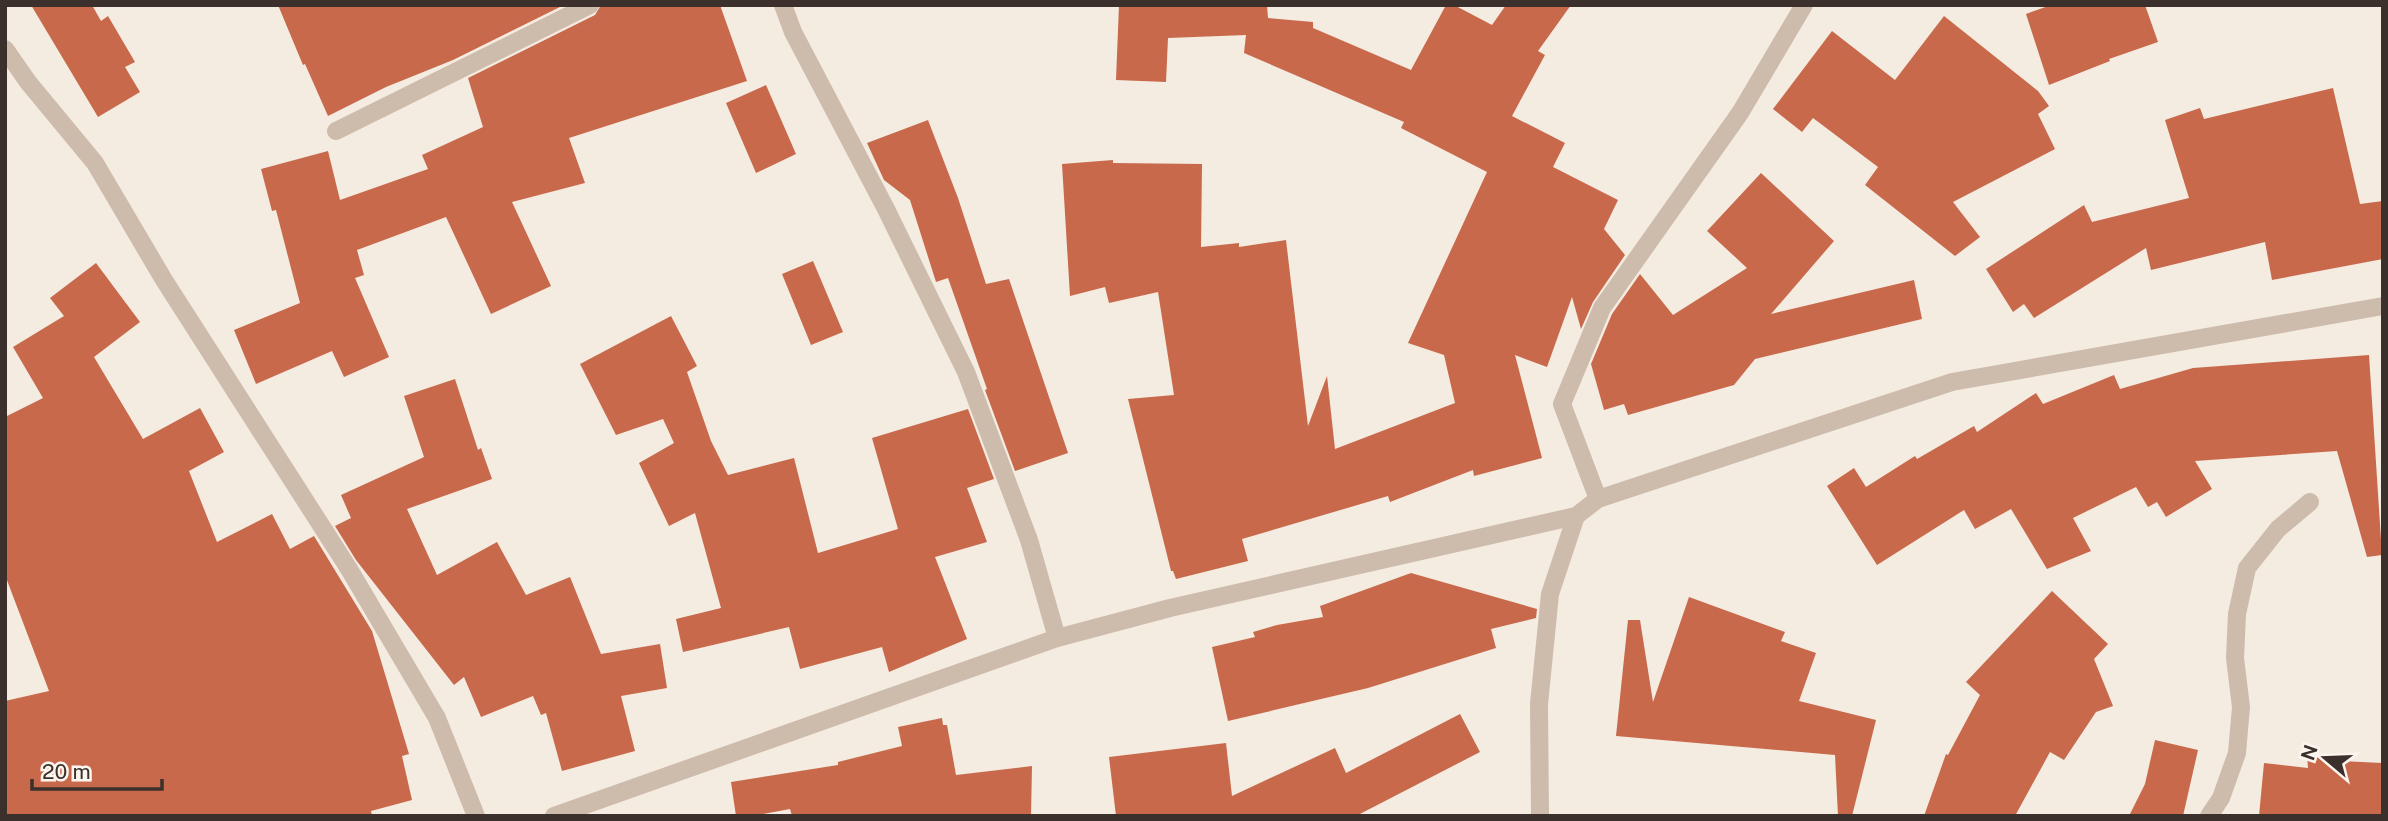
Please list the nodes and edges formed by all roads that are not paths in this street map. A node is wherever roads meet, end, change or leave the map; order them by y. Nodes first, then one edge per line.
1 (590, 5) edge
2 (783, 5) edge
3 (1804, 5) edge
4 (5, 49) edge
5 (336, 131) dead end
6 (2383, 306) edge
7 (1598, 499) junction
8 (2310, 502) dead end
9 (1576, 516) junction
10 (1056, 638) junction
11 (476, 816) edge
12 (554, 816) edge
13 (1540, 816) edge
14 (2209, 816) edge

1 - 5 street
2 - 10 street
3 - 7 street
4 - 11 street
6 - 7 street
7 - 9 street
8 - 14 street
9 - 10 street
9 - 13 street
10 - 12 street

